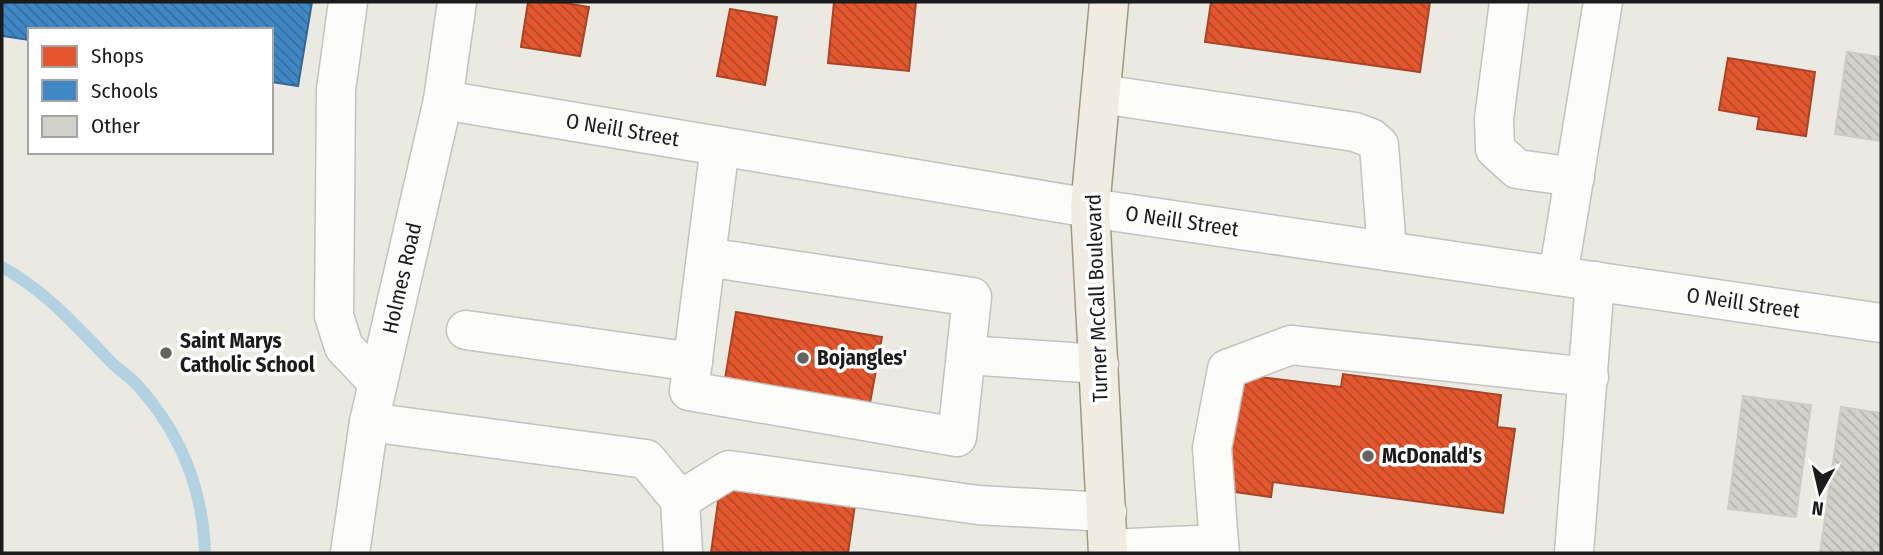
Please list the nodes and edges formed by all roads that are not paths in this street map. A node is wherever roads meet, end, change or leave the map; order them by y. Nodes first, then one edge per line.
1 (348, 2) edge
2 (457, 2) edge
3 (1109, 2) edge
4 (1509, 2) edge
5 (1603, 2) edge
6 (1101, 94) junction
7 (443, 100) junction
8 (720, 146) junction
9 (1575, 177) junction
10 (1090, 208) junction
11 (1387, 251) junction
12 (706, 257) junction
13 (1576, 279) junction
14 (1881, 323) edge
15 (466, 330) dead end
16 (966, 355) junction
17 (693, 362) junction
18 (1098, 364) junction
19 (1589, 377) junction
20 (379, 383) junction
21 (369, 422) junction
22 (680, 500) junction
23 (1108, 538) edge
24 (1219, 549) edge
25 (350, 553) edge
26 (683, 553) edge
27 (1574, 553) edge

1 - 20 street
2 - 7 street, Holmes Road
3 - 6 main road, Turner McCall Boulevard
4 - 9 street
5 - 9 street
6 - 10 main road, Turner McCall Boulevard
6 - 11 street
7 - 8 street, O Neill Street
7 - 20 street, Holmes Road
8 - 10 street, O Neill Street
8 - 12 street
9 - 13 street
10 - 11 street, O Neill Street
10 - 18 main road, Turner McCall Boulevard
11 - 13 street, O Neill Street
12 - 16 street
12 - 17 street
13 - 14 street, O Neill Street
13 - 19 street
15 - 17 street
16 - 17 street
16 - 18 street
18 - 23 main road, Turner McCall Boulevard
19 - 24 street
19 - 27 street
20 - 21 street, Holmes Road
21 - 22 street
21 - 25 street, Holmes Road
22 - 23 street
22 - 26 street
23 - 24 street

